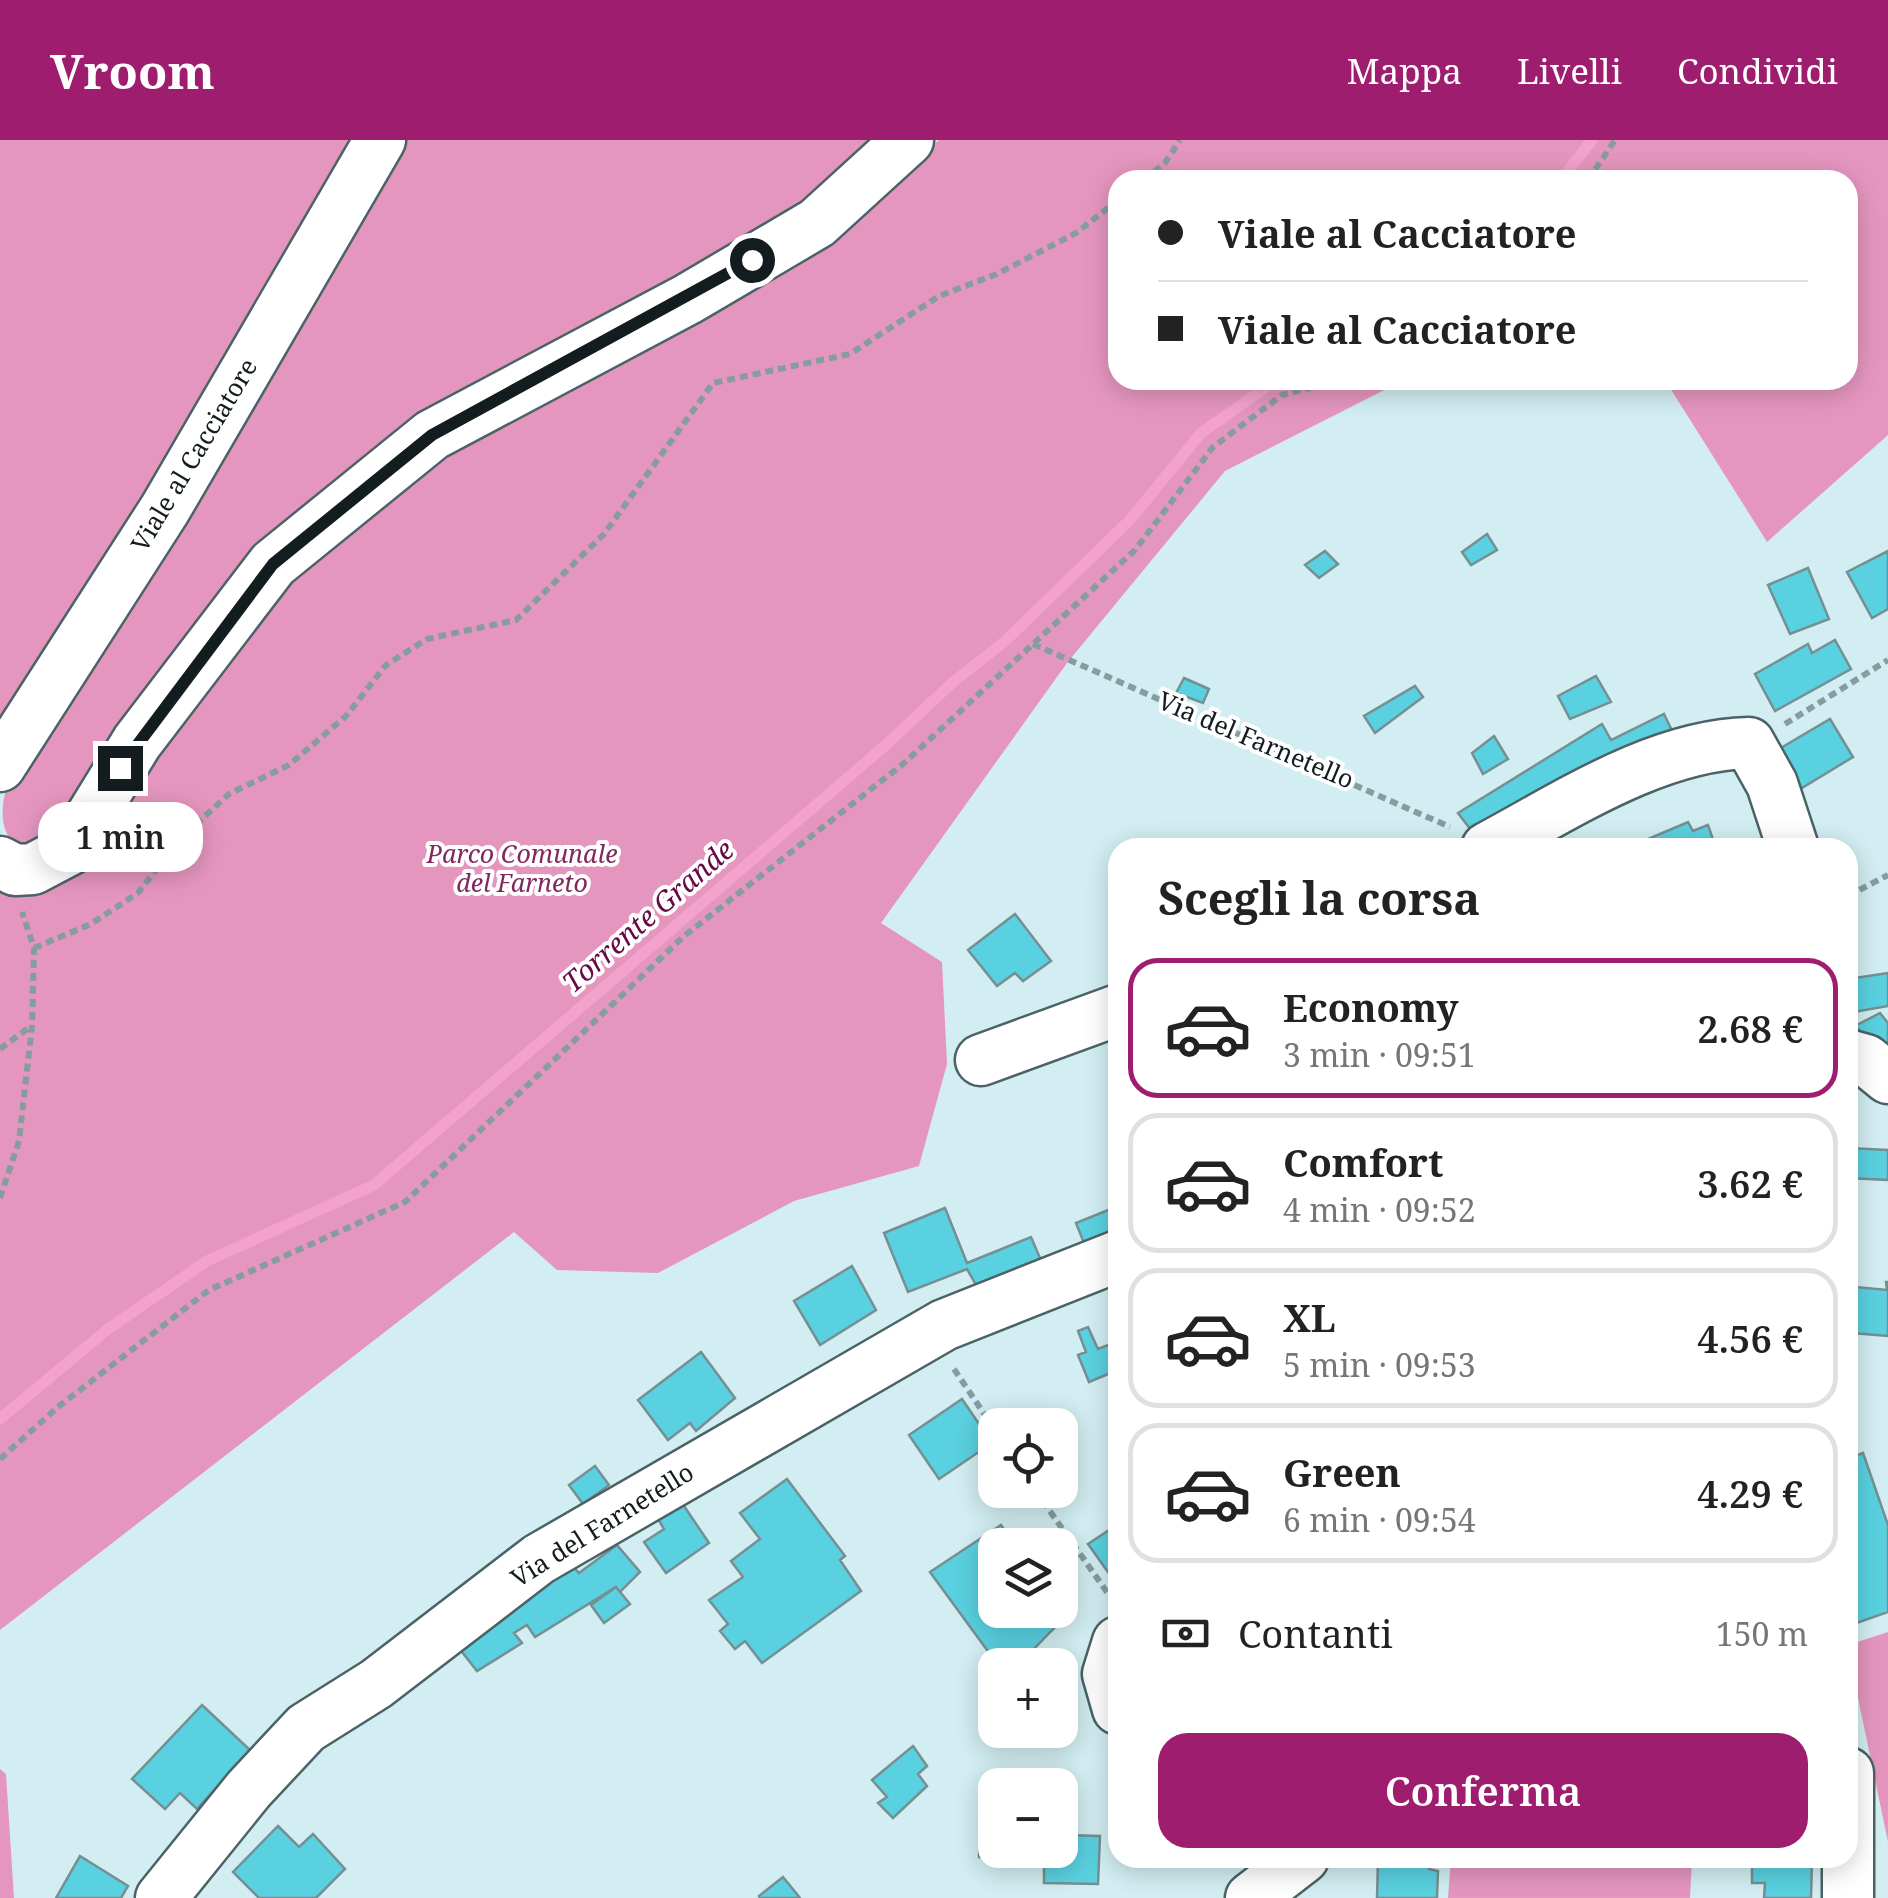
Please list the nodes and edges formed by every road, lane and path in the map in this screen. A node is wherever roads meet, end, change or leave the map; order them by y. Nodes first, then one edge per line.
1 (380, 140) edge
2 (908, 140) edge
3 (1180, 140) edge
4 (1614, 140) edge
5 (1156, 170) edge
6 (1594, 170) edge
7 (1108, 208) edge
8 (1303, 390) edge
9 (1033, 644) junction
10 (1888, 660) edge
11 (1749, 743) junction
12 (0, 766) edge
13 (1470, 838) edge
14 (1474, 838) edge
15 (1791, 838) edge
16 (7, 866) edge
17 (1888, 874) edge
18 (1858, 890) edge
19 (34, 948) junction
20 (1108, 1014) edge
21 (32, 1026) junction
22 (0, 1049) edge
23 (981, 1060) dead end
24 (0, 1198) edge
25 (1108, 1260) edge
26 (944, 1326) junction
27 (980, 1408) edge
28 (0, 1460) edge
29 (1048, 1508) edge
30 (1108, 1594) edge
31 (1290, 1868) edge
32 (1848, 1868) edge
33 (162, 1898) edge
34 (1251, 1898) edge
35 (1848, 1898) edge

1 - 12 street, Viale al Cacciatore
2 - 16 street
3 - 5 path
4 - 6 path
7 - 19 path
8 - 9 path
9 - 13 path, Via del Farnetello
9 - 28 path
10 - 11 path
11 - 14 street
11 - 15 street
16 - 19 path
17 - 18 path
19 - 21 path
20 - 23 street
21 - 22 path
21 - 24 path
25 - 26 street, Via del Farnetello
26 - 27 path
26 - 33 street, Via del Farnetello
29 - 30 path
31 - 34 street
32 - 35 street

